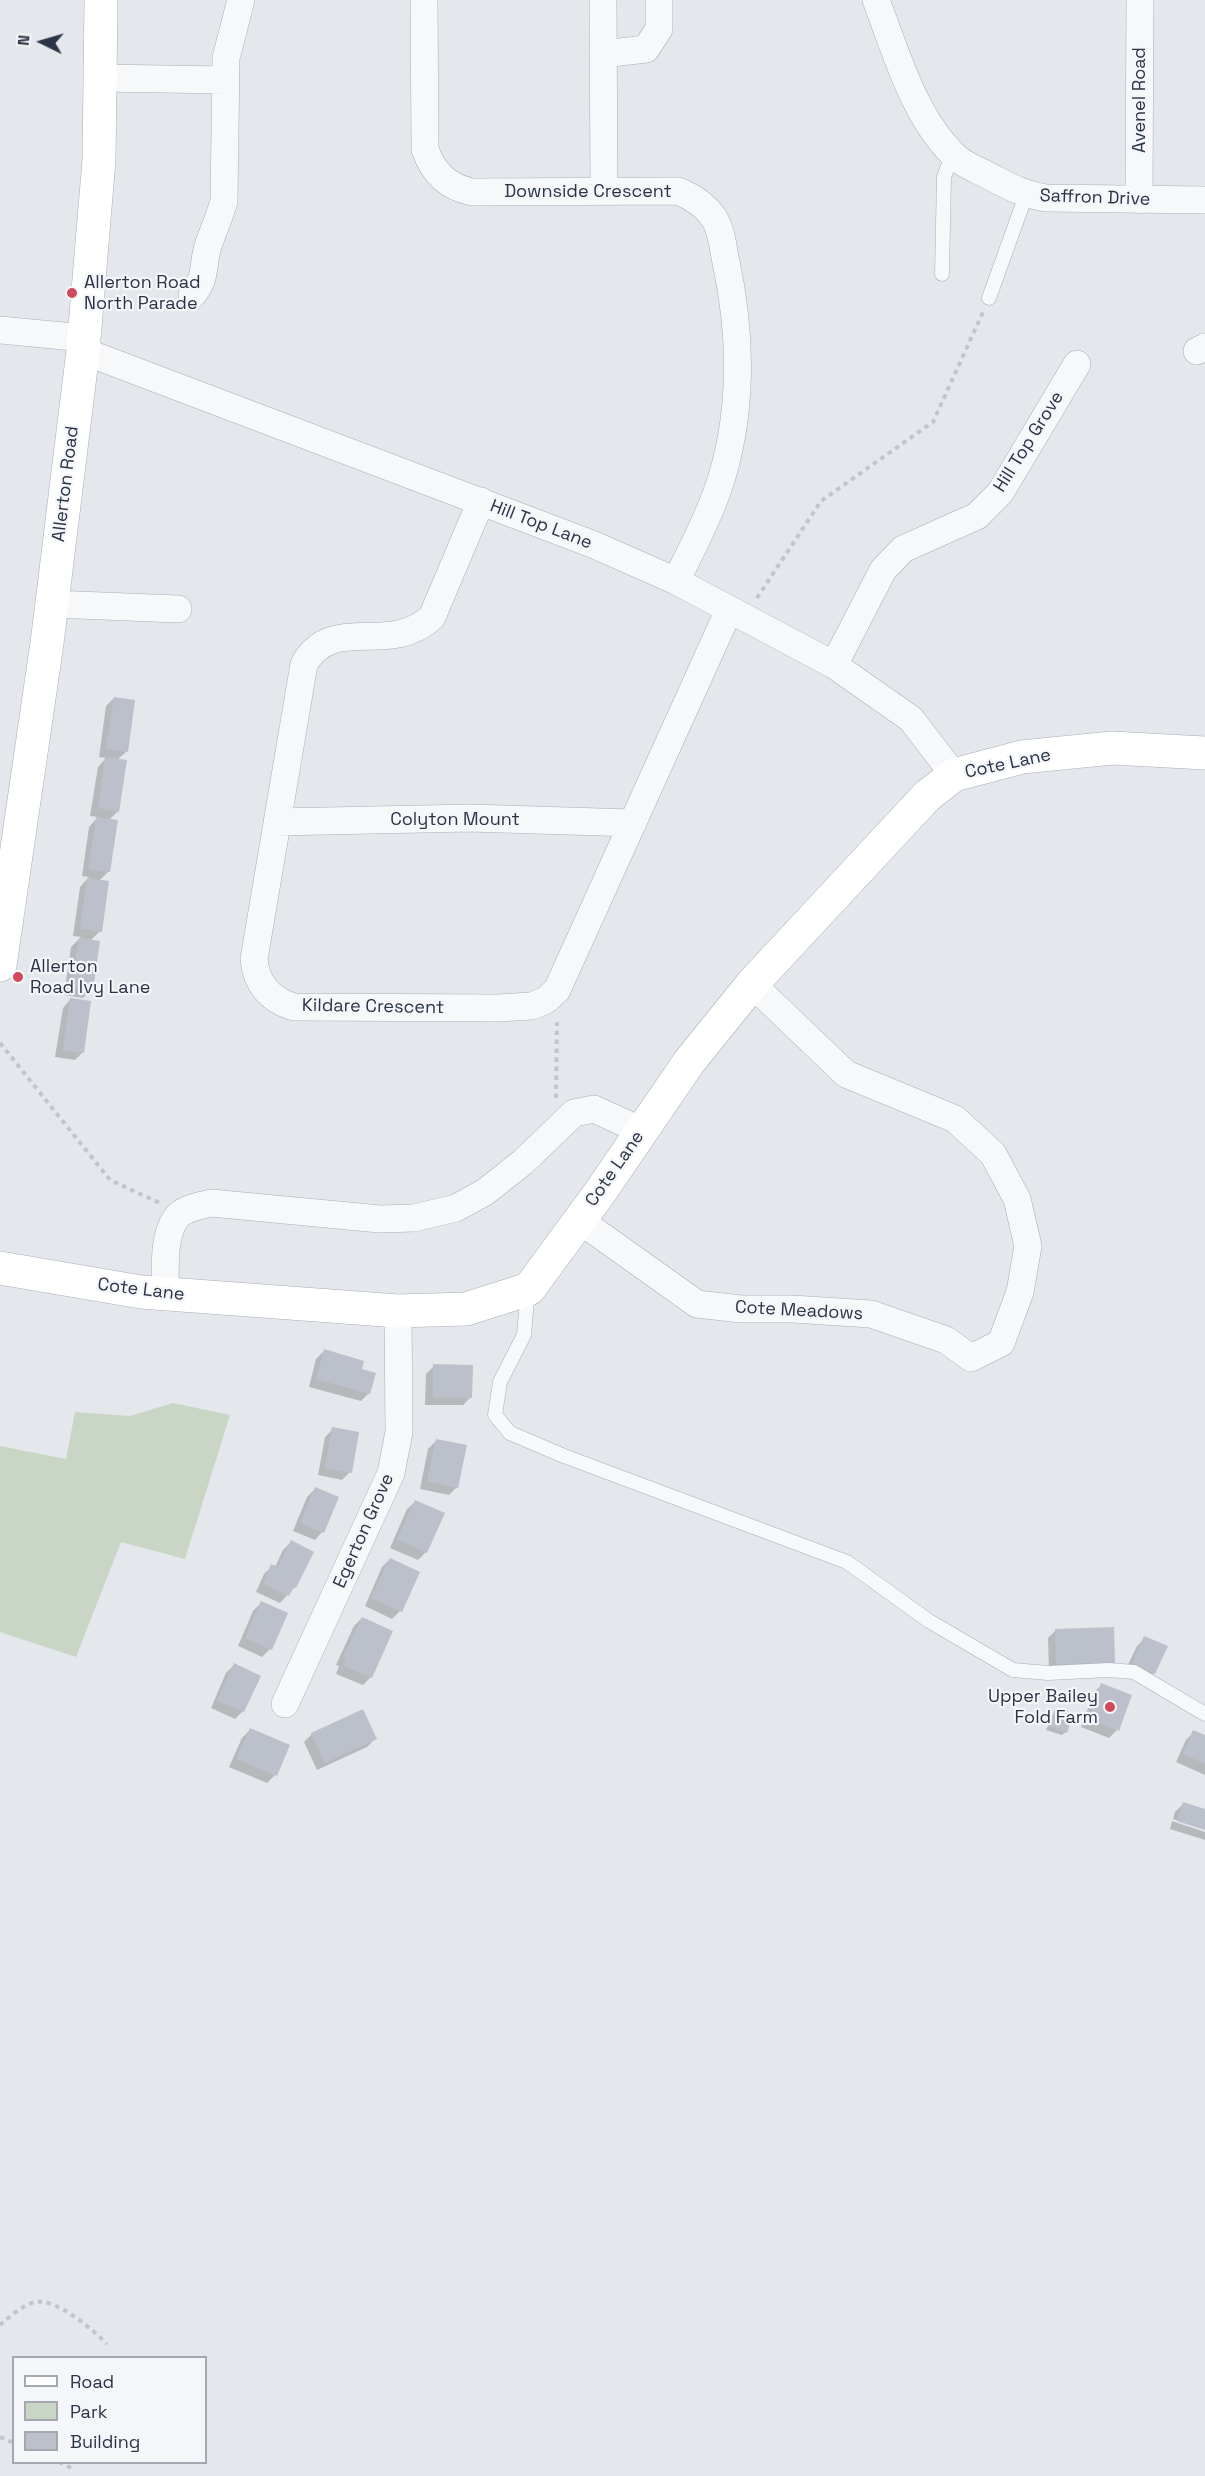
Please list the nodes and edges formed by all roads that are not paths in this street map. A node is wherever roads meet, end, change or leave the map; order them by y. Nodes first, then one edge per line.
1 (101, 0) edge
2 (241, 0) edge
3 (424, 0) edge
4 (603, 0) edge
5 (659, 0) edge
6 (876, 0) edge
7 (1140, 0) edge
8 (603, 54) junction
9 (100, 78) junction
10 (225, 80) junction
11 (953, 153) junction
12 (604, 190) junction
13 (1026, 195) junction
14 (1139, 200) junction
15 (1205, 200) edge
16 (942, 274) dead end
17 (192, 295) dead end
18 (989, 298) road end
19 (0, 330) edge
20 (83, 344) junction
21 (1077, 364) dead end
22 (481, 501) junction
23 (676, 581) junction
24 (52, 604) junction
25 (178, 609) dead end
26 (736, 614) junction
27 (834, 665) junction
28 (1205, 753) edge
29 (954, 775) junction
30 (277, 822) junction
31 (633, 823) junction
32 (0, 965) edge
33 (752, 984) junction
34 (642, 1131) junction
35 (579, 1220) junction
36 (0, 1268) edge
37 (529, 1289) junction
38 (165, 1294) junction
39 (398, 1311) junction
40 (285, 1704) dead end
41 (1205, 1714) edge

1 - 9 street, Allerton Road
2 - 10 street
3 - 12 street, Downside Crescent
4 - 8 street
5 - 8 street
6 - 11 street, Saffron Drive
7 - 14 street, Avenel Road
8 - 12 street
9 - 10 street
9 - 20 street, Allerton Road
10 - 17 street
11 - 13 street, Saffron Drive
11 - 16 lane
12 - 23 street, Downside Crescent
13 - 14 street, Saffron Drive
13 - 18 lane
14 - 15 street, Saffron Drive
19 - 20 street, Hill Top Lane
20 - 22 street, Hill Top Lane
20 - 24 street, Allerton Road
21 - 27 street, Hill Top Grove
22 - 23 street, Hill Top Lane
22 - 30 street, Kildare Crescent
23 - 26 street, Hill Top Lane
24 - 25 street
24 - 32 street, Allerton Road
26 - 27 street, Hill Top Lane
26 - 31 street
27 - 29 street, Hill Top Lane
28 - 29 street, Cote Lane
29 - 33 street, Cote Lane
30 - 31 street, Colyton Mount
30 - 31 street, Kildare Crescent
33 - 34 street, Cote Lane
33 - 35 street, Cote Meadows
34 - 35 street, Cote Lane
34 - 38 street
35 - 37 street, Cote Lane
36 - 38 street, Cote Lane
37 - 39 street, Cote Lane
37 - 41 lane
38 - 39 street, Cote Lane
39 - 40 street, Egerton Grove

